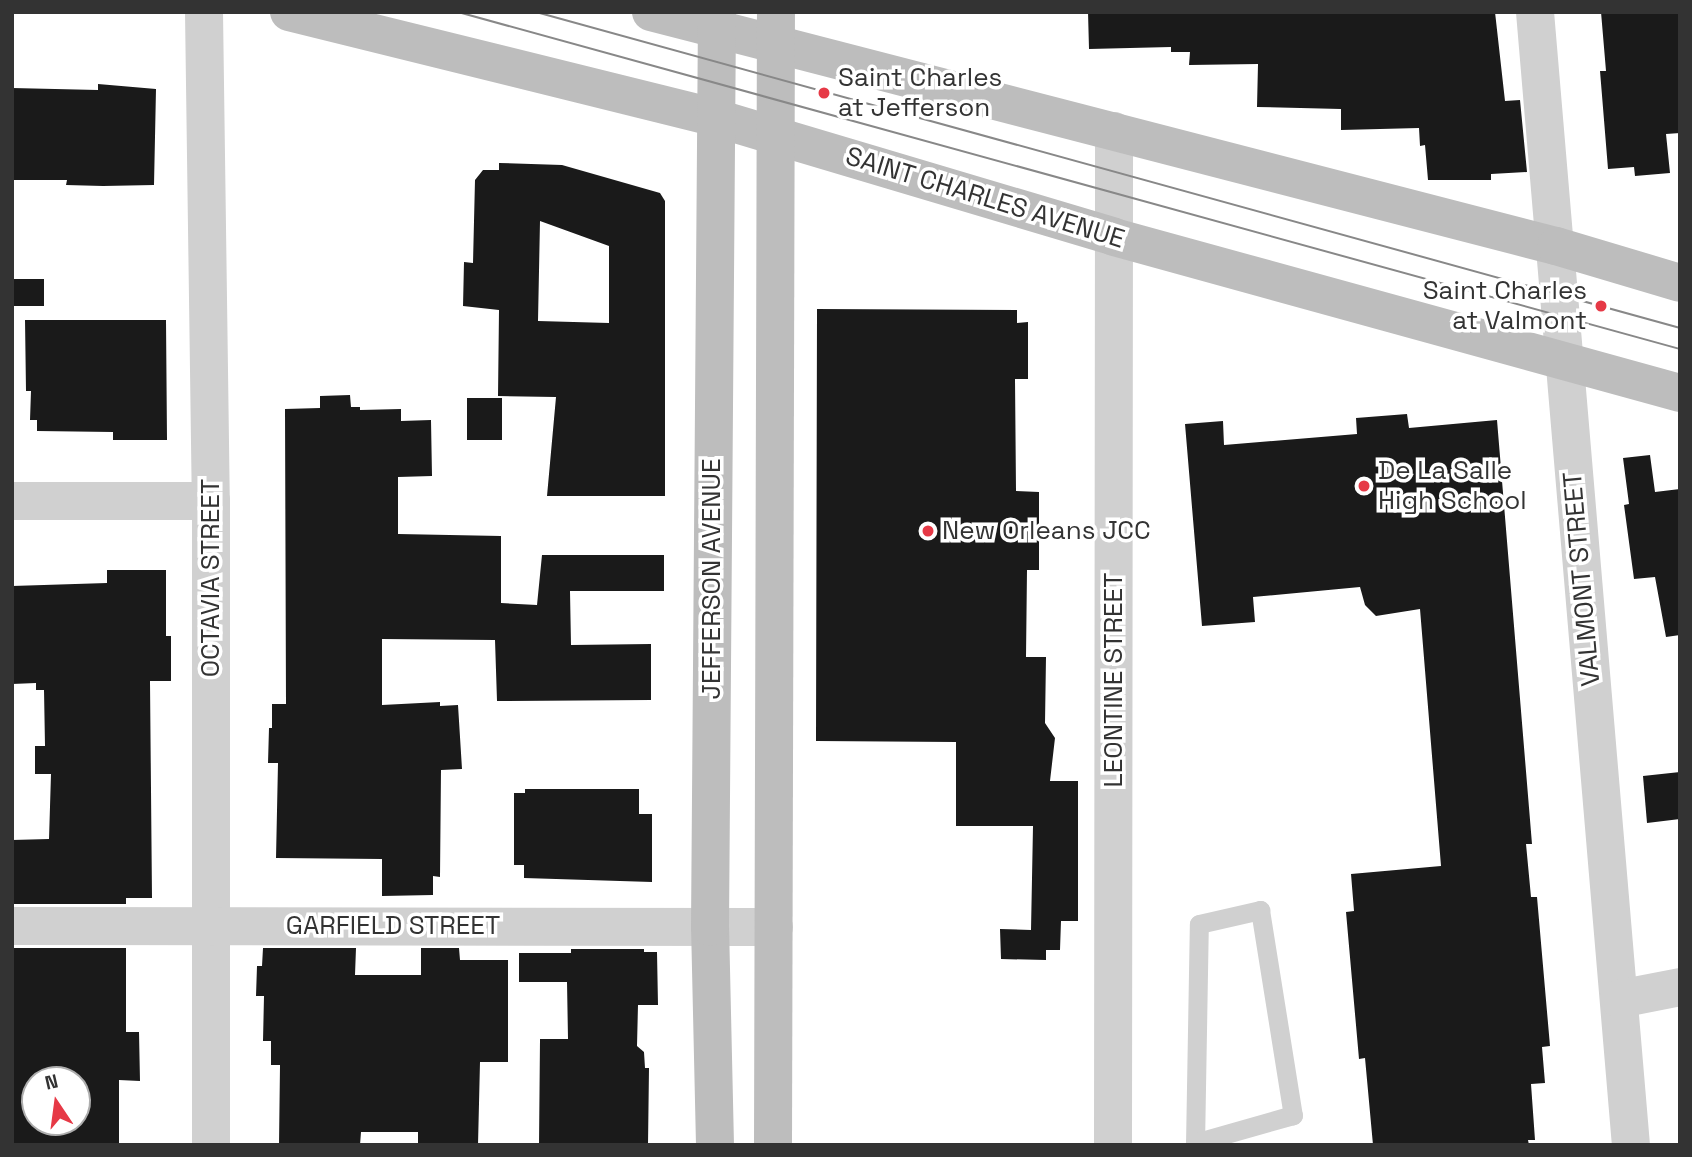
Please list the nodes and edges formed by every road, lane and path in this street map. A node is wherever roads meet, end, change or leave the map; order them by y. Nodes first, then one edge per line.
1 (204, 12) edge
2 (289, 12) edge
3 (651, 12) edge
4 (1535, 12) edge
5 (717, 22) edge
6 (776, 28) edge
7 (716, 118) junction
8 (1114, 131) junction
9 (778, 135) junction
10 (1114, 237) junction
11 (1556, 246) junction
12 (1680, 283) edge
13 (1563, 360) junction
14 (1680, 393) edge
15 (12, 501) edge
16 (211, 501) junction
17 (211, 925) junction
18 (12, 926) edge
19 (710, 927) junction
20 (774, 927) junction
21 (1680, 987) edge
22 (1619, 999) junction
23 (1195, 1144) edge
24 (211, 1145) edge
25 (715, 1145) edge
26 (773, 1145) edge
27 (1113, 1145) edge
28 (1631, 1145) edge

1 - 16 street, OCTAVIA STREET
2 - 7 main road, SAINT CHARLES AVENUE
3 - 5 main road
4 - 11 street, VALMONT STREET
5 - 6 main road
5 - 7 main road, JEFFERSON AVENUE
6 - 8 main road
6 - 9 main road
7 - 9 main road, SAINT CHARLES AVENUE
7 - 19 main road, JEFFERSON AVENUE
8 - 10 street, LEONTINE STREET
8 - 11 main road
9 - 10 main road, SAINT CHARLES AVENUE
9 - 20 main road
10 - 13 main road, SAINT CHARLES AVENUE
10 - 27 street, LEONTINE STREET
11 - 12 main road
11 - 13 street, VALMONT STREET
13 - 14 main road, SAINT CHARLES AVENUE
13 - 22 street, VALMONT STREET
15 - 16 street
16 - 17 street, OCTAVIA STREET
17 - 18 street, GARFIELD STREET
17 - 19 street, GARFIELD STREET
17 - 24 street, OCTAVIA STREET
19 - 20 street, GARFIELD STREET
19 - 25 main road, JEFFERSON AVENUE
20 - 26 main road
21 - 22 street
22 - 28 street, VALMONT STREET
23 - 23 lane

